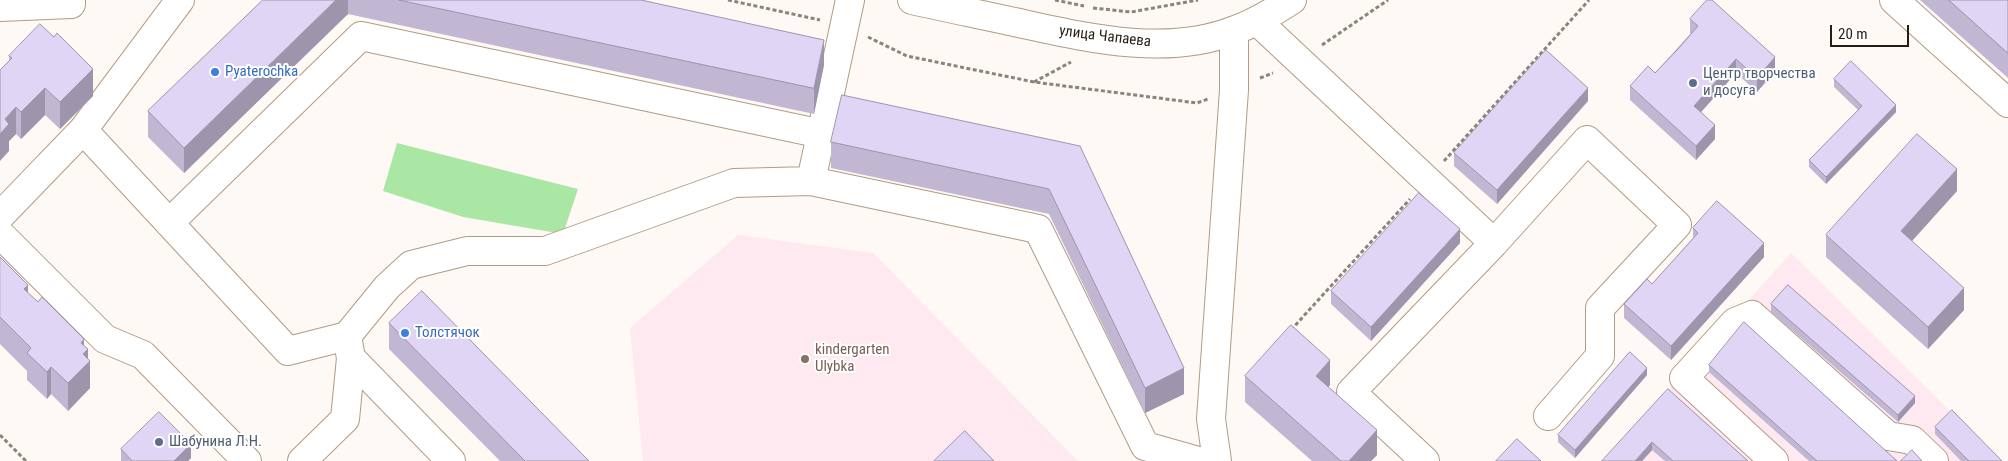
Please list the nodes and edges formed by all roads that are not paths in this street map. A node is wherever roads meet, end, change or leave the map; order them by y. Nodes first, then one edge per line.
1 (71, 0) edge
2 (180, 0) edge
3 (850, 0) edge
4 (912, 0) edge
5 (1292, 0) edge
6 (1894, 0) edge
7 (0, 7) edge
8 (1246, 26) junction
9 (2008, 103) edge
10 (83, 130) junction
11 (822, 134) junction
12 (811, 181) junction
13 (0, 216) edge
14 (169, 222) junction
15 (0, 234) edge
16 (1494, 243) junction
17 (349, 347) junction
18 (1548, 416) dead end
19 (247, 461) edge
20 (302, 461) edge
21 (451, 461) edge
22 (1198, 461) edge
23 (1217, 461) edge
24 (1424, 461) edge
25 (1774, 461) edge
26 (1934, 461) edge

1 - 7 street
2 - 10 street
3 - 11 street
4 - 8 street, улица Чапаева
5 - 8 street, улица Чапаева
6 - 9 street
8 - 16 street
8 - 23 street
10 - 13 street
10 - 14 street
11 - 12 street
11 - 14 street
12 - 17 street
12 - 22 street
14 - 17 street
15 - 19 street
16 - 18 street
16 - 24 street
17 - 20 street
17 - 21 street
25 - 26 street

